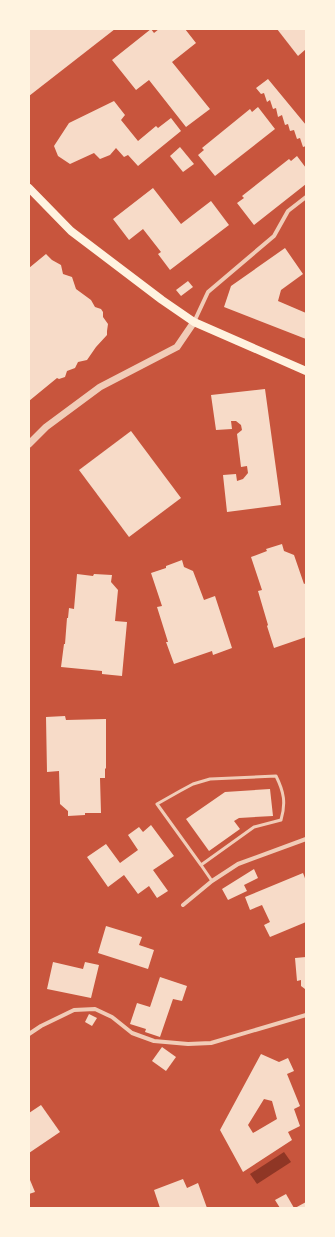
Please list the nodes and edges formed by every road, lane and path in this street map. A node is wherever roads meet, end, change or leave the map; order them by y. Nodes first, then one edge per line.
1 (29, 188) edge
2 (306, 197) edge
3 (194, 322) junction
4 (306, 371) edge
5 (29, 444) edge
6 (306, 838) edge
7 (201, 865) junction
8 (212, 881) junction
9 (183, 905) dead end
10 (306, 1015) edge
11 (29, 1034) edge

1 - 3 main road
2 - 3 street
3 - 4 main road
3 - 5 street
6 - 8 street
7 - 7 lane
7 - 8 lane
8 - 9 street
10 - 11 street

